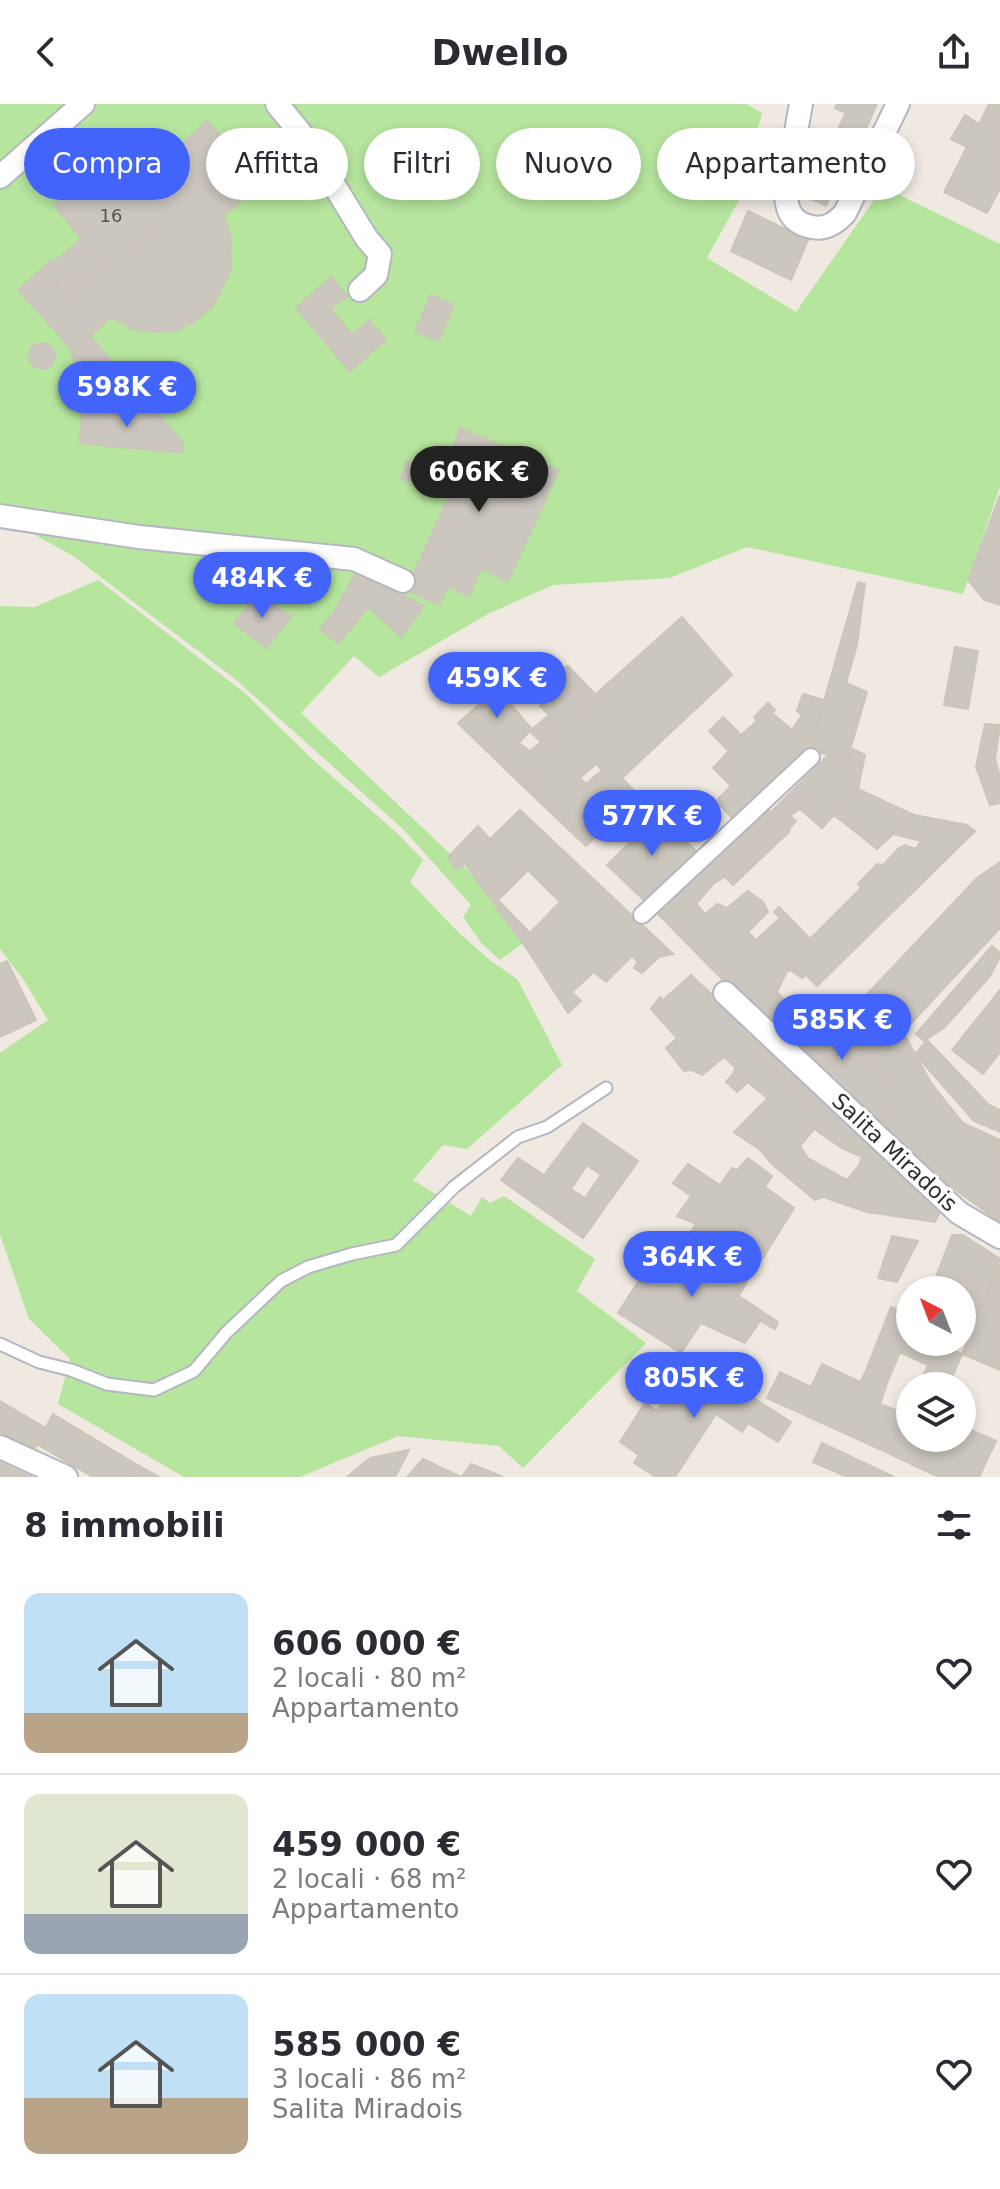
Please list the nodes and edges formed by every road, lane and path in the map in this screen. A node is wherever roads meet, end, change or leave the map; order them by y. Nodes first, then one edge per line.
1 (83, 104) edge
2 (277, 104) edge
3 (801, 104) edge
4 (898, 104) edge
5 (0, 177) edge
6 (360, 290) dead end
7 (0, 516) edge
8 (403, 581) dead end
9 (811, 757) dead end
10 (642, 915) dead end
11 (725, 993) dead end
12 (606, 1088) dead end
13 (1000, 1237) edge
14 (0, 1344) edge
15 (0, 1447) edge
16 (66, 1477) edge

1 - 5 street
2 - 6 street
3 - 4 street
7 - 8 street
9 - 10 street
11 - 13 street, Salita Miradois
12 - 14 lane
15 - 16 street

